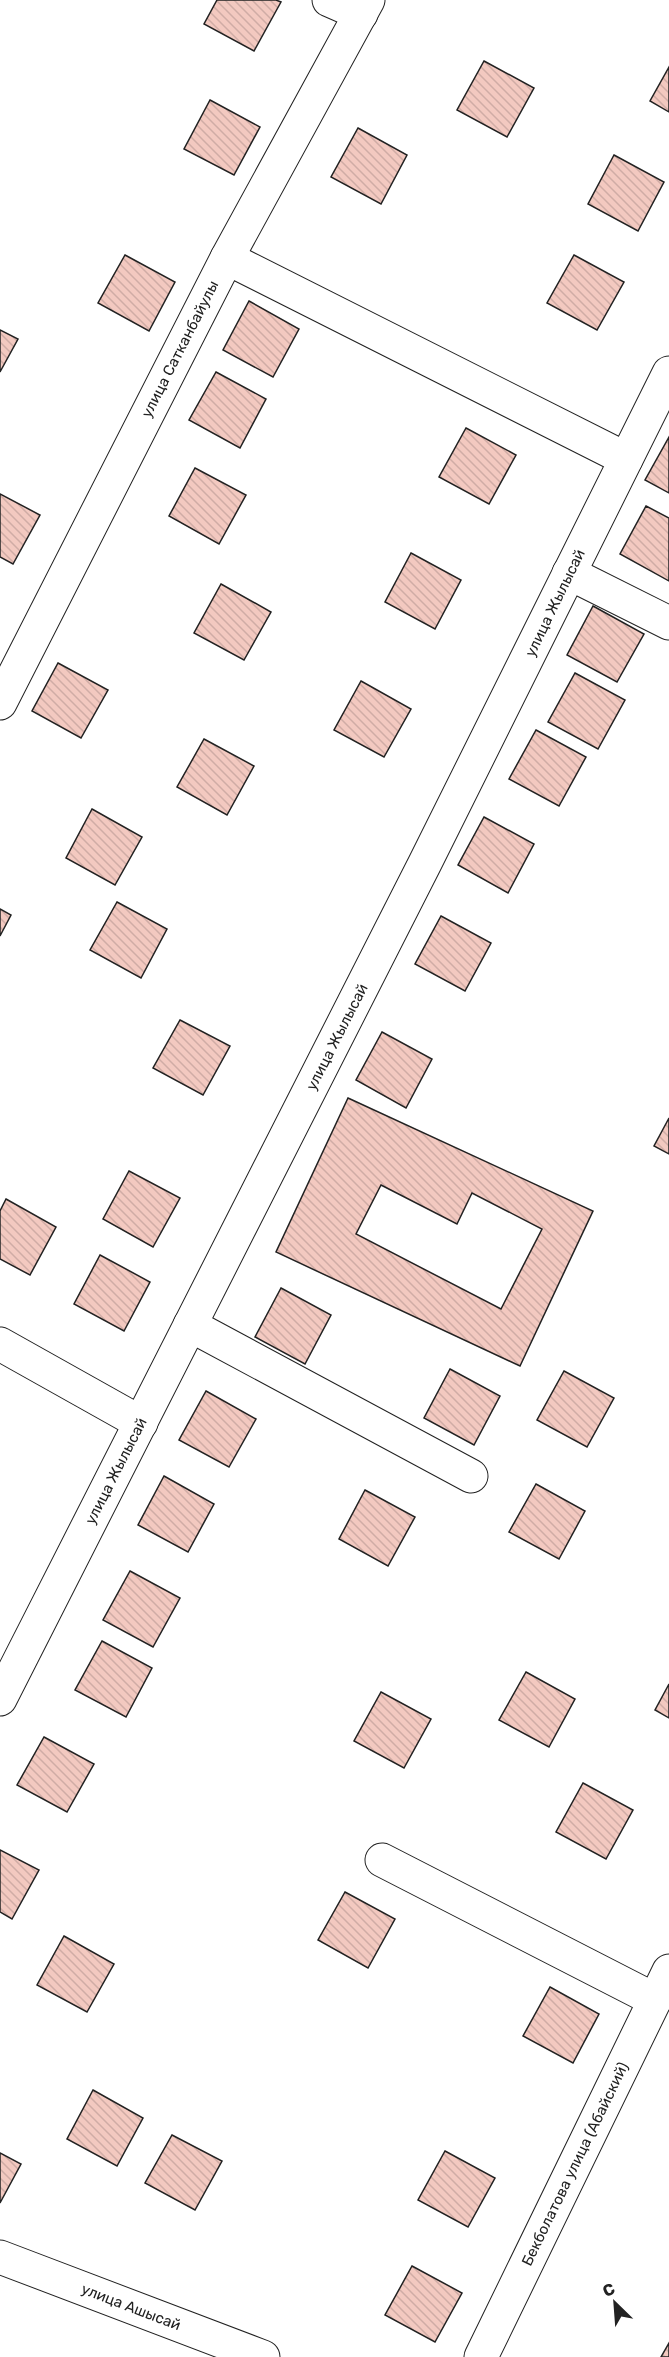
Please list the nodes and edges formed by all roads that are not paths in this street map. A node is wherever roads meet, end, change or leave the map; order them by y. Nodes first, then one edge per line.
1 (329, 0) edge
2 (364, 7) edge
3 (227, 258) junction
4 (669, 374) edge
5 (626, 459) junction
6 (569, 573) junction
7 (669, 623) edge
8 (0, 703) edge
9 (190, 1325) junction
10 (0, 1344) edge
11 (141, 1423) junction
12 (471, 1476) dead end
13 (0, 1699) edge
14 (382, 1860) dead end
15 (669, 1971) edge
16 (655, 2001) junction
17 (0, 2257) edge
18 (263, 2357) edge
19 (481, 2357) edge

1 - 2 street
2 - 3 street, улица Сатканбайулы
3 - 5 street
3 - 8 street, улица Сатканбайулы
4 - 5 street, улица Жылысай
5 - 6 street, улица Жылысай
6 - 7 street
6 - 9 street, улица Жылысай
9 - 11 street, улица Жылысай
9 - 12 street
10 - 11 street
11 - 13 street, улица Жылысай
14 - 16 street
15 - 16 street, Бекболатова улица (Абайский)
16 - 19 street, Бекболатова улица (Абайский)
17 - 18 street, улица Ашысай

